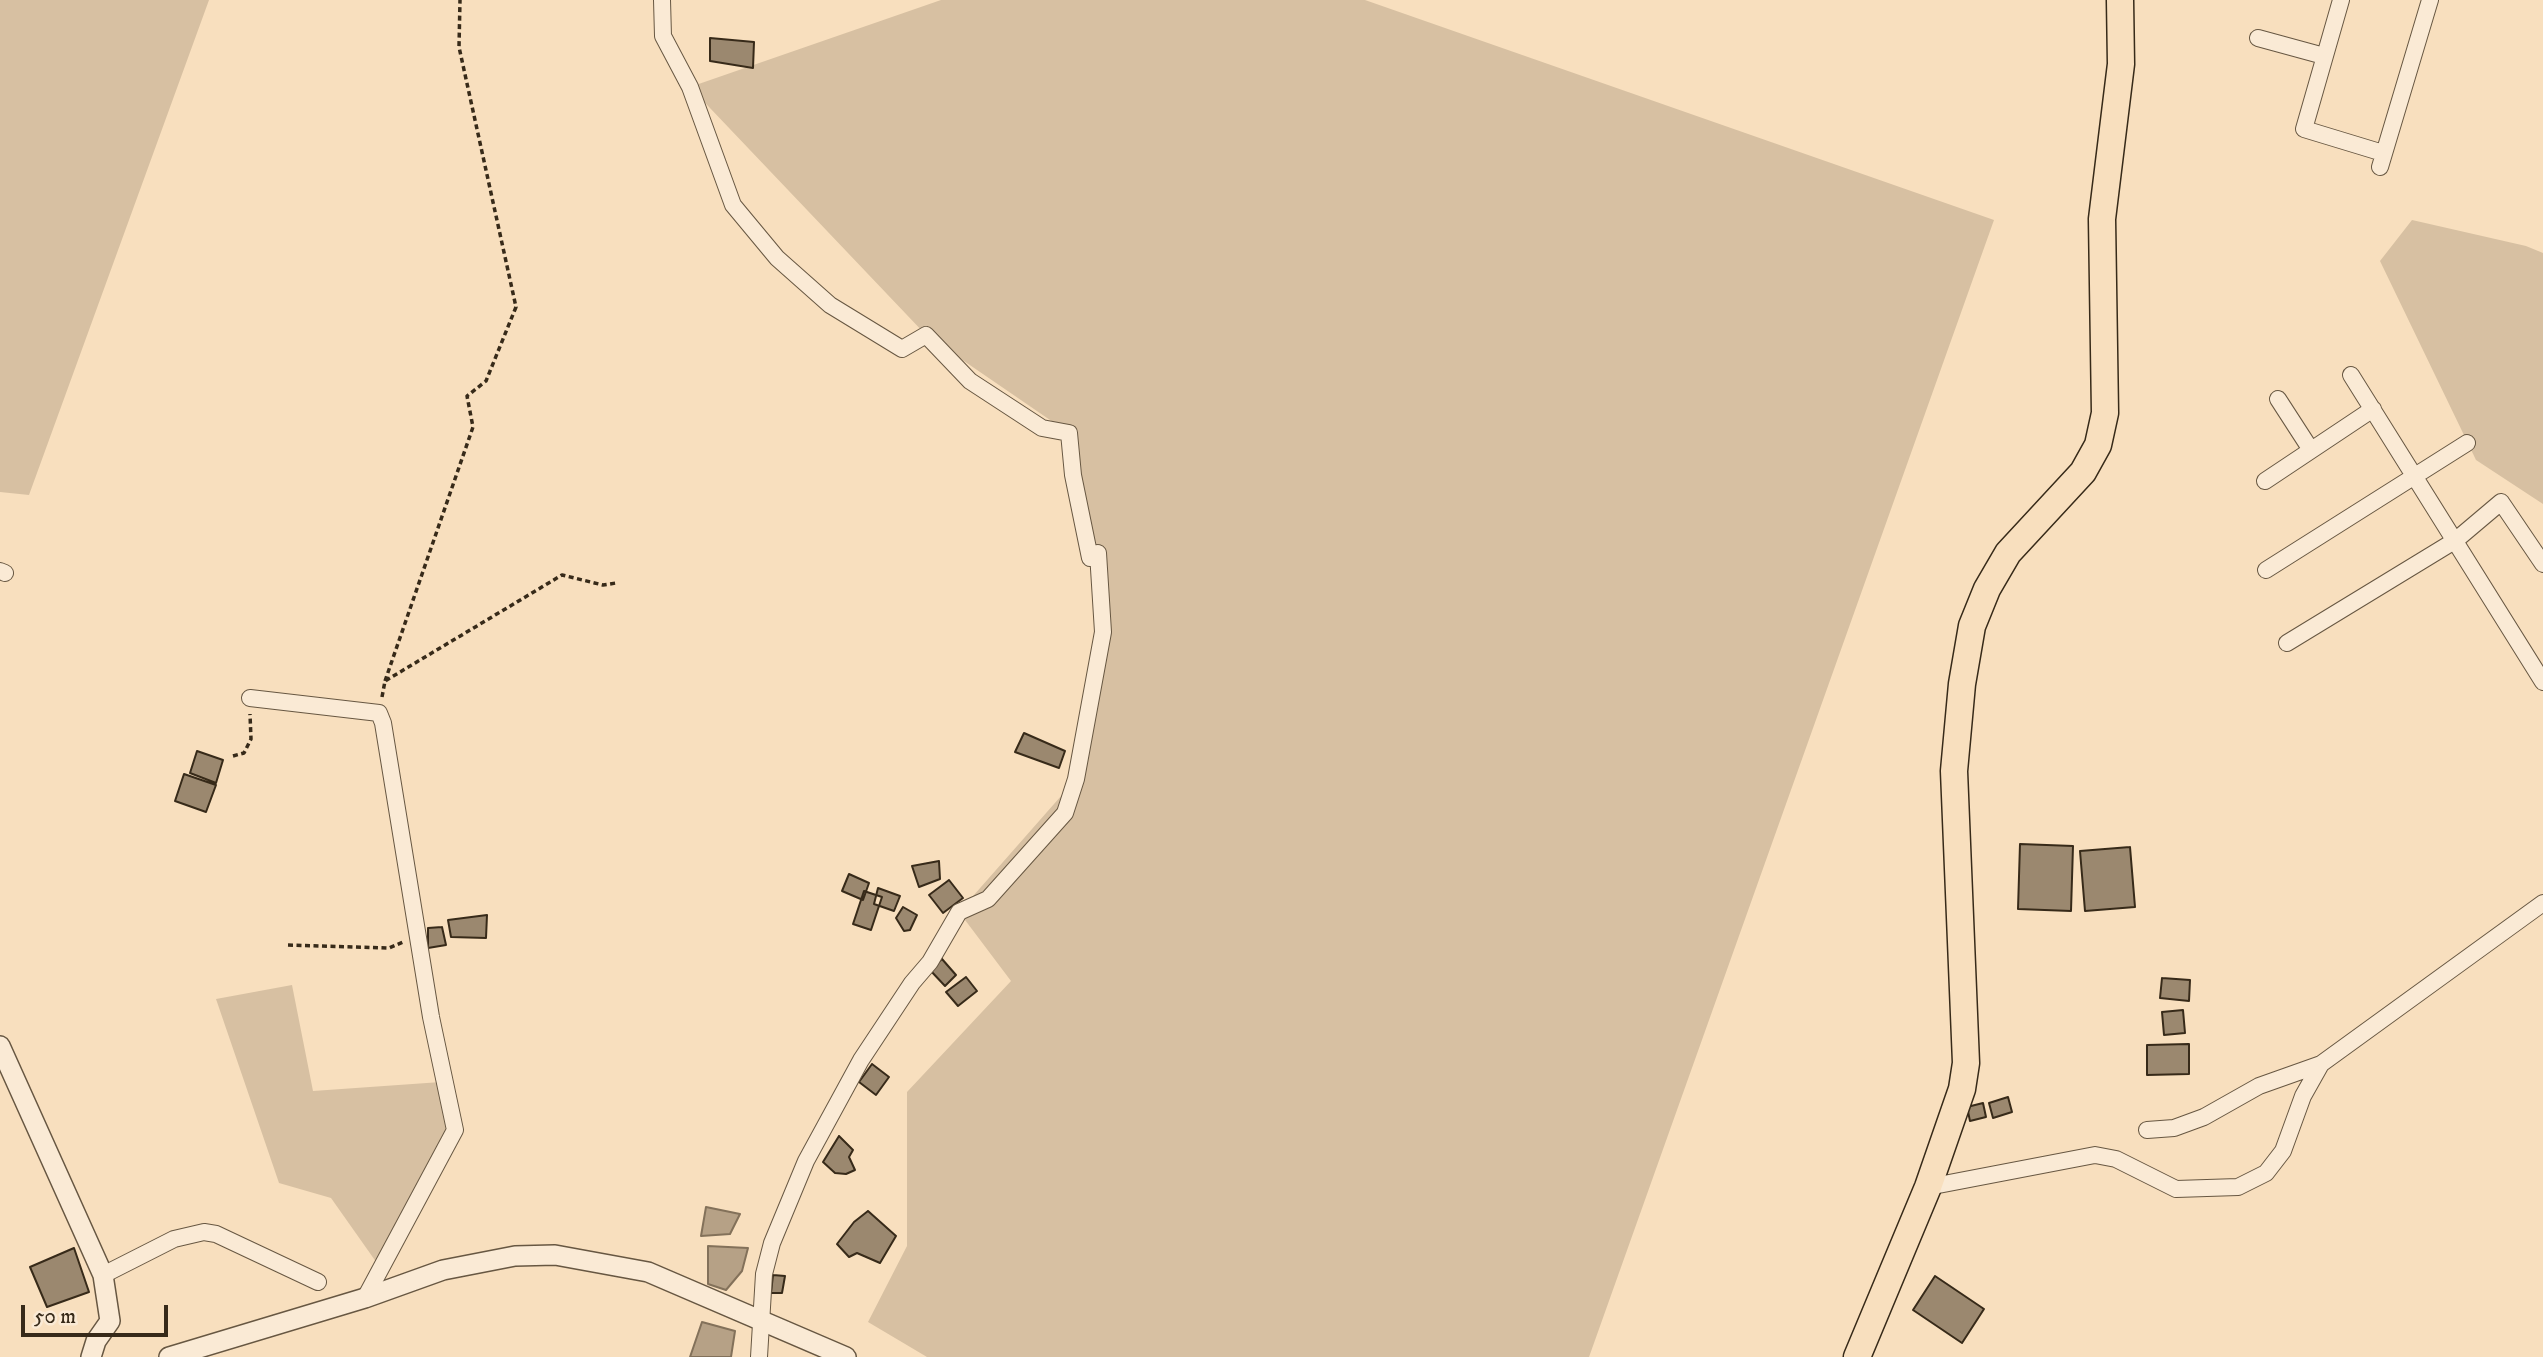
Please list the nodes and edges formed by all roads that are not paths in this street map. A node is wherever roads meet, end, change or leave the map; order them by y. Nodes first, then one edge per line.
1 (662, 0) edge
2 (2120, 0) edge
3 (2341, 0) edge
4 (2430, 0) edge
5 (2258, 38) dead end
6 (2324, 55) junction
7 (2351, 375) dead end
8 (2278, 399) dead end
9 (2373, 409) junction
10 (2468, 443) dead end
11 (2311, 450) junction
12 (2416, 477) junction
13 (2265, 481) dead end
14 (2456, 540) junction
15 (2543, 564) edge
16 (2266, 570) dead end
17 (2287, 643) dead end
18 (2543, 682) edge
19 (250, 698) road end
20 (2543, 903) edge
21 (0, 1046) edge
22 (2321, 1064) junction
23 (2147, 1130) dead end
24 (1928, 1187) junction
25 (103, 1275) junction
26 (318, 1282) dead end
27 (365, 1298) junction
28 (760, 1318) junction
29 (90, 1357) edge
30 (169, 1357) edge
31 (759, 1357) edge
32 (846, 1357) edge
33 (1857, 1357) edge

1 - 28 street
2 - 24 main road
3 - 6 street
4 - 6 street
5 - 6 street
7 - 9 street
8 - 11 street
9 - 11 street
9 - 12 street
10 - 12 street
11 - 13 street
12 - 14 street
12 - 16 street
14 - 15 street
14 - 17 street
14 - 18 street
19 - 27 street
20 - 22 street
21 - 25 street
22 - 23 street
22 - 24 street
24 - 33 main road
25 - 26 street
25 - 29 street
27 - 28 street
27 - 30 street
28 - 31 street
28 - 32 street

